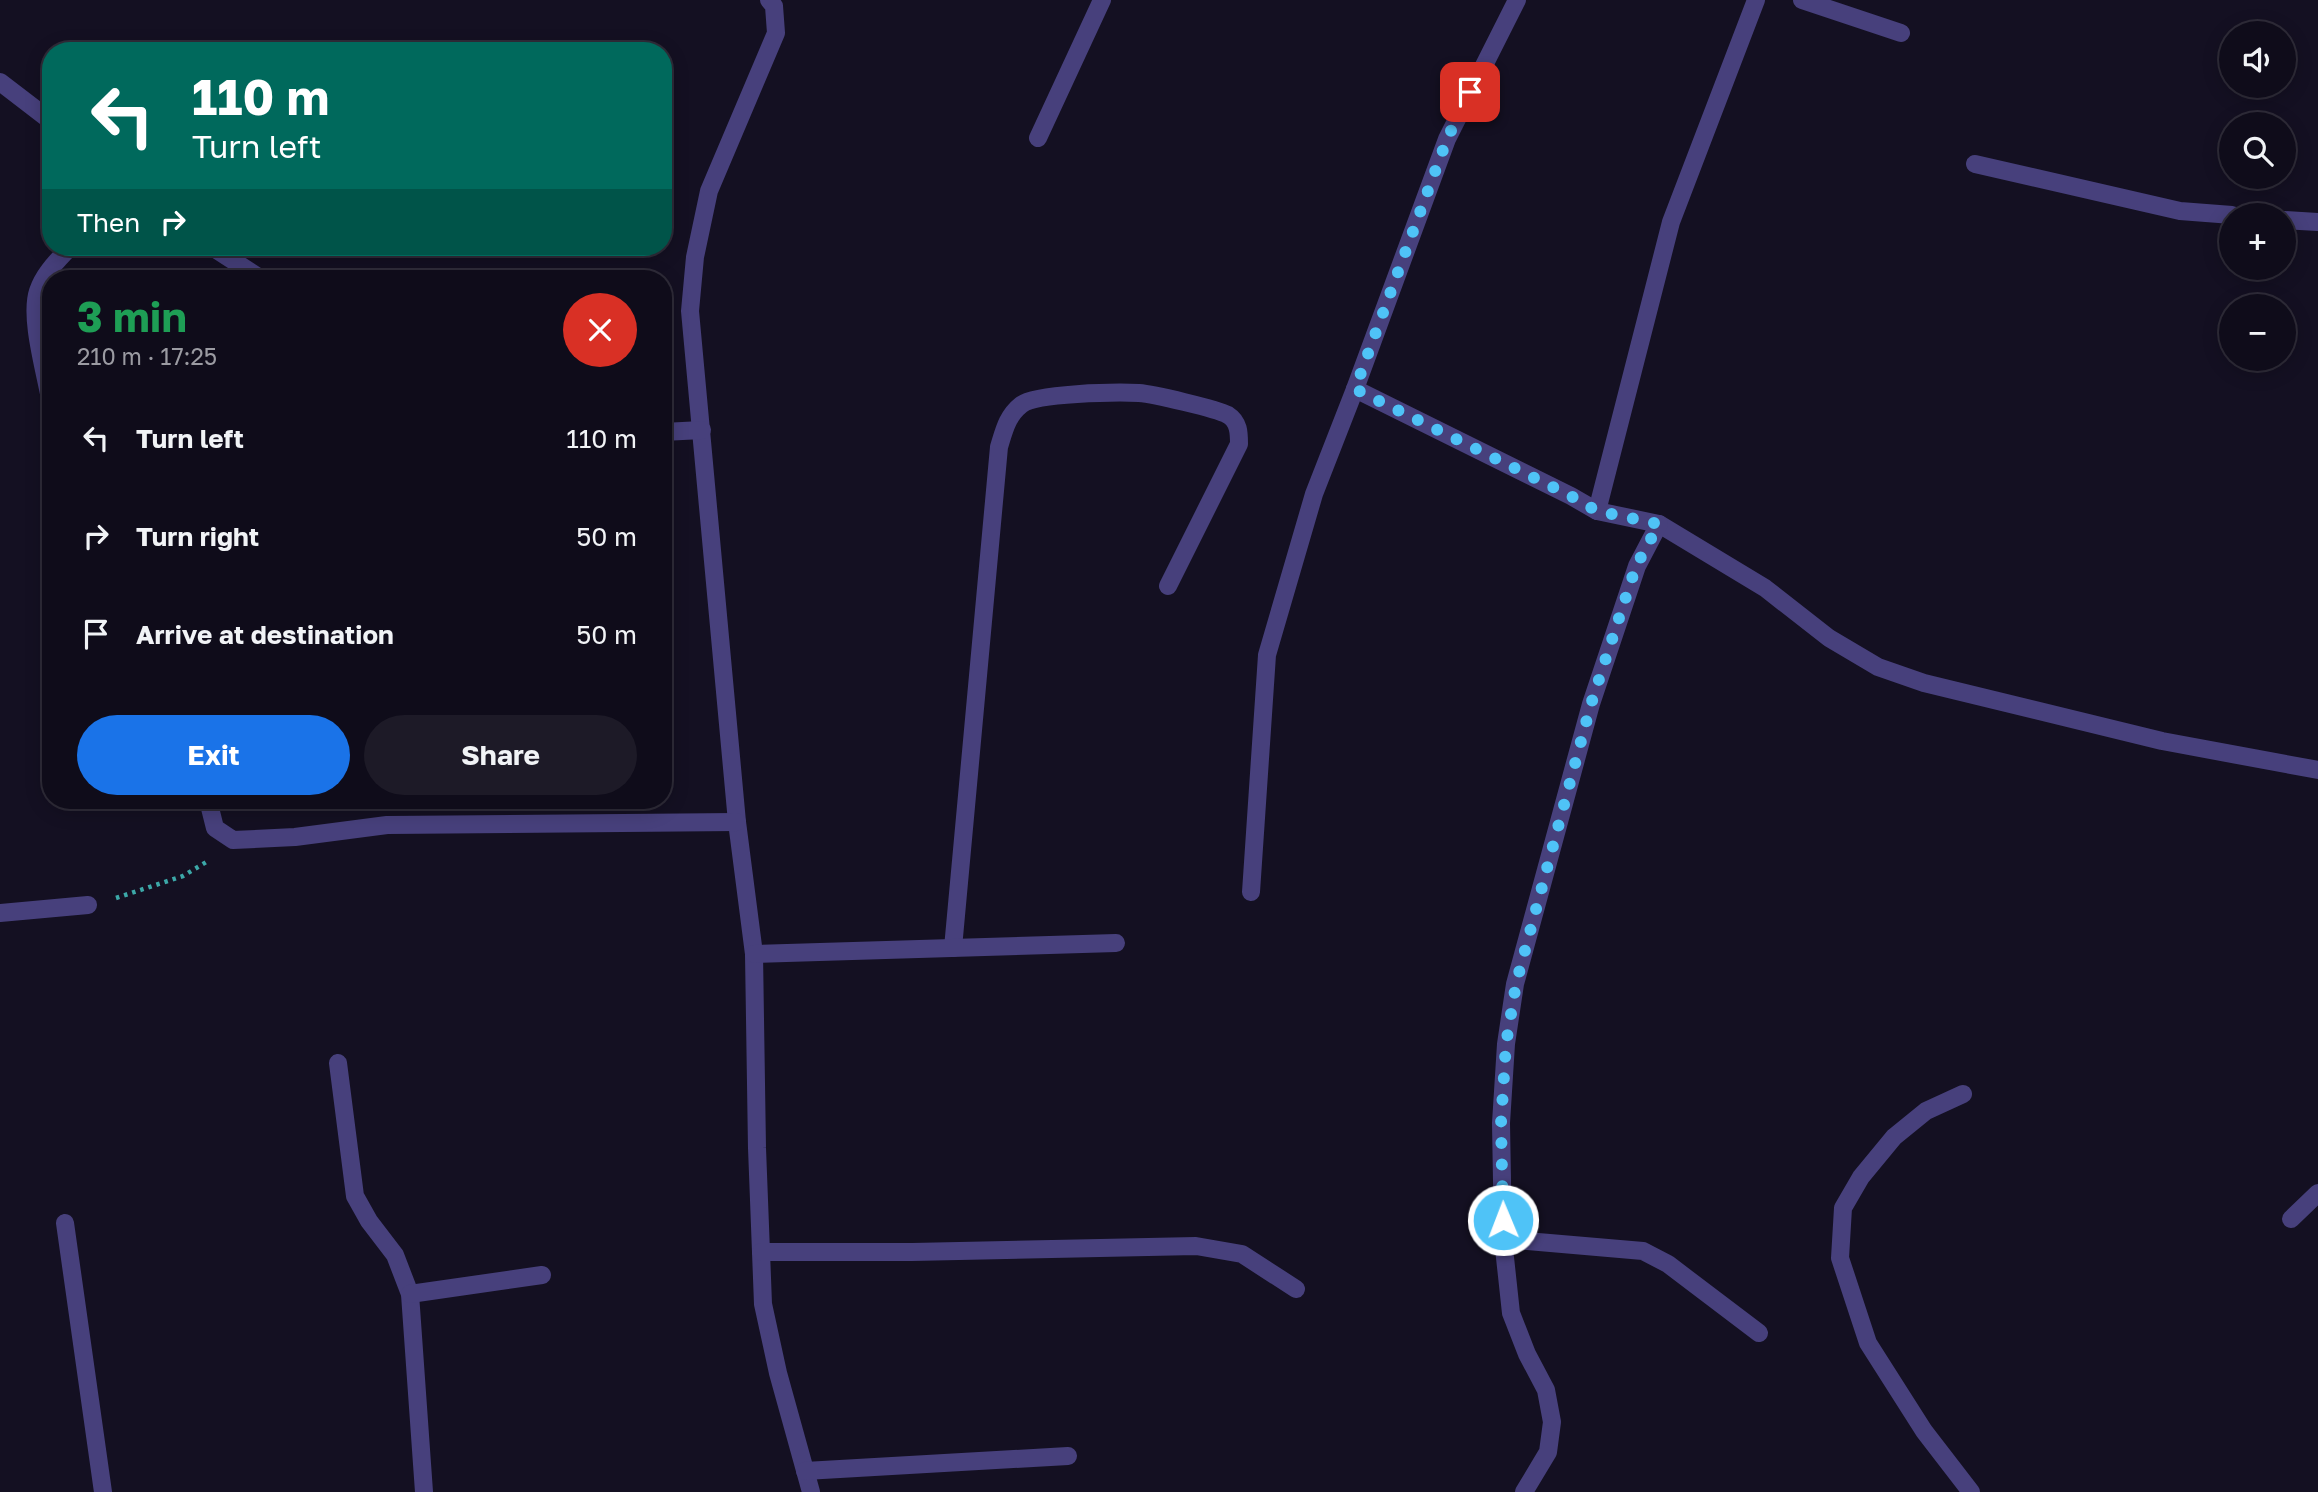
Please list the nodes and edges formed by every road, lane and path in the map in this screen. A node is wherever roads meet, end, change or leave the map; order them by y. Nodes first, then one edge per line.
1 (769, 0) edge
2 (1102, 0) edge
3 (1517, 0) edge
4 (1756, 0) edge
5 (1802, 0) edge
6 (1901, 33) dead end
7 (0, 82) edge
8 (42, 114) edge
9 (1038, 138) dead end
10 (1975, 164) dead end
11 (2219, 214) edge
12 (2296, 221) edge
13 (2318, 222) edge
14 (61, 256) edge
15 (226, 256) edge
16 (49, 270) edge
17 (248, 270) edge
18 (42, 284) edge
19 (42, 353) edge
20 (1355, 389) junction
21 (702, 430) junction
22 (672, 432) edge
23 (1597, 511) junction
24 (1659, 524) junction
25 (1168, 586) dead end
26 (2318, 770) edge
27 (210, 809) edge
28 (737, 822) junction
29 (233, 841) junction
30 (1251, 892) dead end
31 (88, 905) joint
32 (0, 913) edge
33 (1116, 943) dead end
34 (953, 947) junction
35 (754, 954) junction
36 (338, 1063) dead end
37 (1963, 1094) dead end
38 (2318, 1193) edge
39 (2291, 1219) dead end
40 (65, 1223) dead end
41 (1503, 1239) junction
42 (761, 1252) junction
43 (542, 1275) dead end
44 (1296, 1289) dead end
45 (410, 1294) junction
46 (1759, 1333) dead end
47 (1068, 1456) dead end
48 (805, 1471) junction
49 (103, 1492) edge
50 (424, 1492) edge
51 (811, 1492) edge
52 (1524, 1492) edge
53 (1971, 1492) edge

1 - 21 street
2 - 9 street
3 - 20 street
4 - 23 street
5 - 6 street
7 - 8 street
10 - 11 street
12 - 13 street
14 - 16 street
15 - 17 street
18 - 19 street
20 - 23 street
20 - 30 street
21 - 22 street
21 - 28 street
23 - 24 street
24 - 26 street
24 - 41 street
25 - 34 street
27 - 29 street
28 - 29 street
28 - 35 street
29 - 31 path
31 - 32 street
33 - 34 street
34 - 35 street
35 - 42 street
36 - 45 street
37 - 53 street
38 - 39 street
40 - 49 street
41 - 46 street
41 - 52 street
42 - 44 street
42 - 48 street
43 - 45 street
45 - 50 street
47 - 48 street
48 - 51 street

